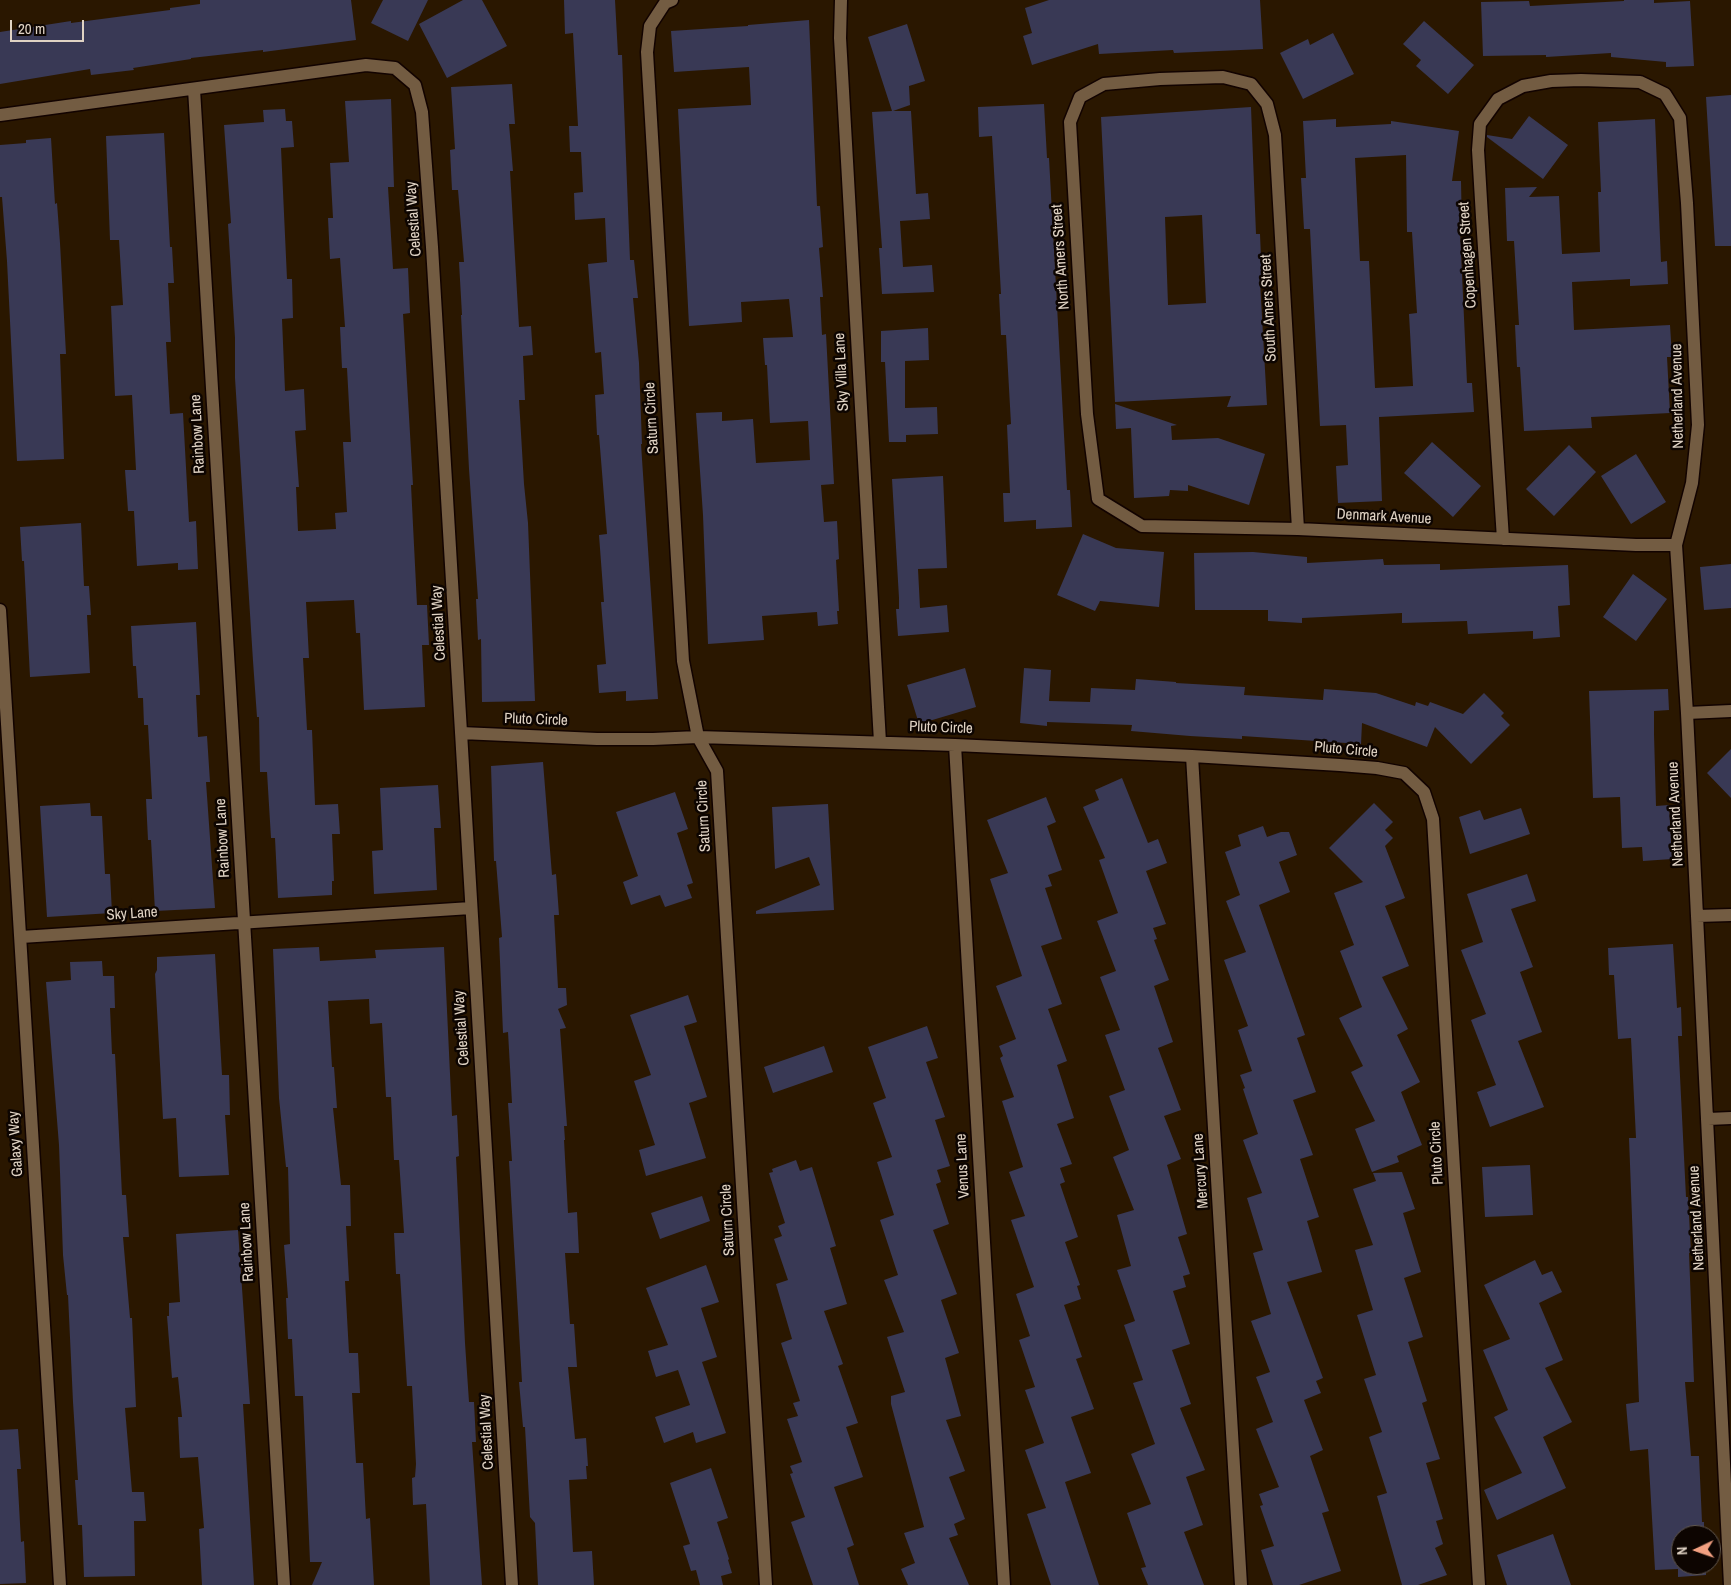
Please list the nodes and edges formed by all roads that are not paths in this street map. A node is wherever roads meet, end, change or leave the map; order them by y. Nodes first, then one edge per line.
1 (672, 0) edge
2 (841, 0) edge
3 (1621, 81) joint
4 (194, 89) junction
5 (1256, 89) joint
6 (0, 115) edge
7 (1098, 499) joint
8 (1298, 529) junction
9 (1503, 539) junction
10 (1676, 545) junction
11 (0, 610) edge
12 (1731, 710) edge
13 (1687, 713) junction
14 (462, 733) junction
15 (698, 737) junction
16 (880, 742) junction
17 (955, 745) junction
18 (1192, 756) junction
19 (471, 908) junction
20 (1731, 915) edge
21 (1697, 916) junction
22 (244, 922) junction
23 (21, 938) junction
24 (1731, 1118) edge
25 (1708, 1119) junction
26 (1725, 1322) edge
27 (1729, 1524) edge
28 (60, 1585) edge
29 (284, 1585) edge
30 (512, 1585) edge
31 (766, 1585) edge
32 (1004, 1585) edge
33 (1241, 1585) edge
34 (1479, 1585) edge
35 (1730, 1585) edge

1 - 15 street, Saturn Circle
2 - 16 street, Sky Villa Lane
3 - 9 street, Copenhagen Street
3 - 10 street, Netherland Avenue
4 - 6 street, Celestial Way
4 - 14 street, Celestial Way
4 - 22 street, Rainbow Lane
5 - 7 street, North Amers Street
5 - 8 street, South Amers Street
7 - 8 street, Denmark Avenue
8 - 9 street, Denmark Avenue
9 - 10 street, Denmark Avenue
10 - 13 street, Netherland Avenue
11 - 23 street, Galaxy Way
12 - 13 street
13 - 21 street, Netherland Avenue
14 - 15 street, Pluto Circle
14 - 19 street, Celestial Way
15 - 16 street, Pluto Circle
15 - 31 street, Saturn Circle
16 - 17 street, Pluto Circle
17 - 18 street, Pluto Circle
17 - 32 street, Venus Lane
18 - 33 street, Mercury Lane
18 - 34 street, Pluto Circle
19 - 22 street, Sky Lane
19 - 30 street, Celestial Way
20 - 21 street
21 - 25 street, Netherland Avenue
22 - 23 street, Sky Lane
22 - 29 street, Rainbow Lane
23 - 28 street, Galaxy Way
24 - 25 street
25 - 26 street, Netherland Avenue
26 - 27 street, Netherland Avenue
27 - 35 street, Netherland Avenue

